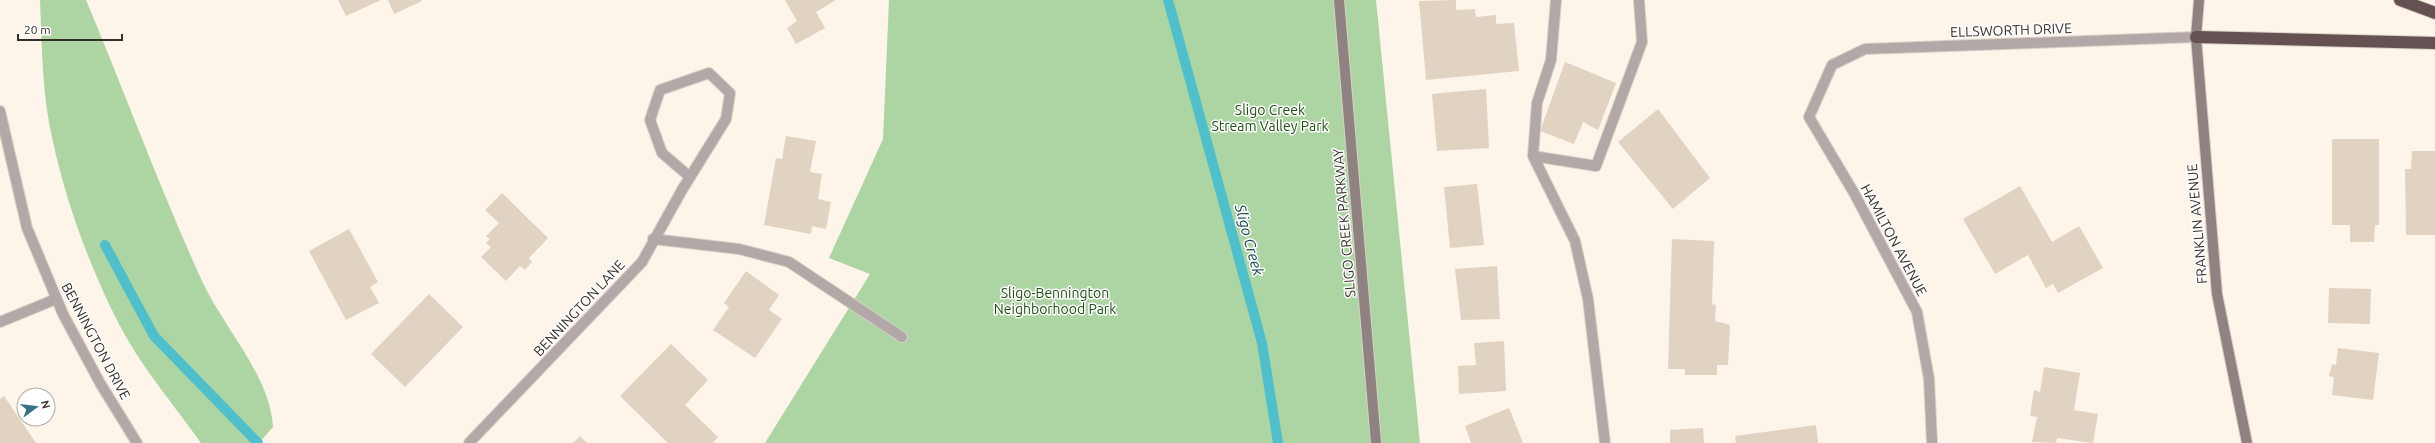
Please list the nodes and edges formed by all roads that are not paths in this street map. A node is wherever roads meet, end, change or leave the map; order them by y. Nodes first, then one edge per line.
1 (1339, 0) edge
2 (1556, 0) edge
3 (1639, 0) edge
4 (2199, 0) edge
5 (2400, 0) edge
6 (2435, 13) edge
7 (2196, 37) junction
8 (2435, 43) edge
9 (1832, 65) joint
10 (0, 110) edge
11 (1534, 156) junction
12 (690, 177) junction
13 (653, 239) junction
14 (56, 299) junction
15 (0, 322) edge
16 (902, 337) dead end
17 (137, 443) edge
18 (468, 443) edge
19 (1376, 443) edge
20 (1604, 443) edge
21 (1932, 443) edge
22 (2247, 443) edge

1 - 19 street, SLIGO CREEK PARKWAY
2 - 11 street
3 - 11 street
4 - 7 street, FRANKLIN AVENUE
5 - 6 highway
7 - 8 highway
7 - 9 street, ELLSWORTH DRIVE
7 - 22 street, FRANKLIN AVENUE
9 - 21 street, HAMILTON AVENUE
10 - 14 street, BENNINGTON DRIVE
11 - 20 street
12 - 12 street, BENNINGTON LANE
12 - 13 street, BENNINGTON LANE
13 - 16 street
13 - 18 street, BENNINGTON LANE
14 - 15 street
14 - 17 street, BENNINGTON DRIVE

